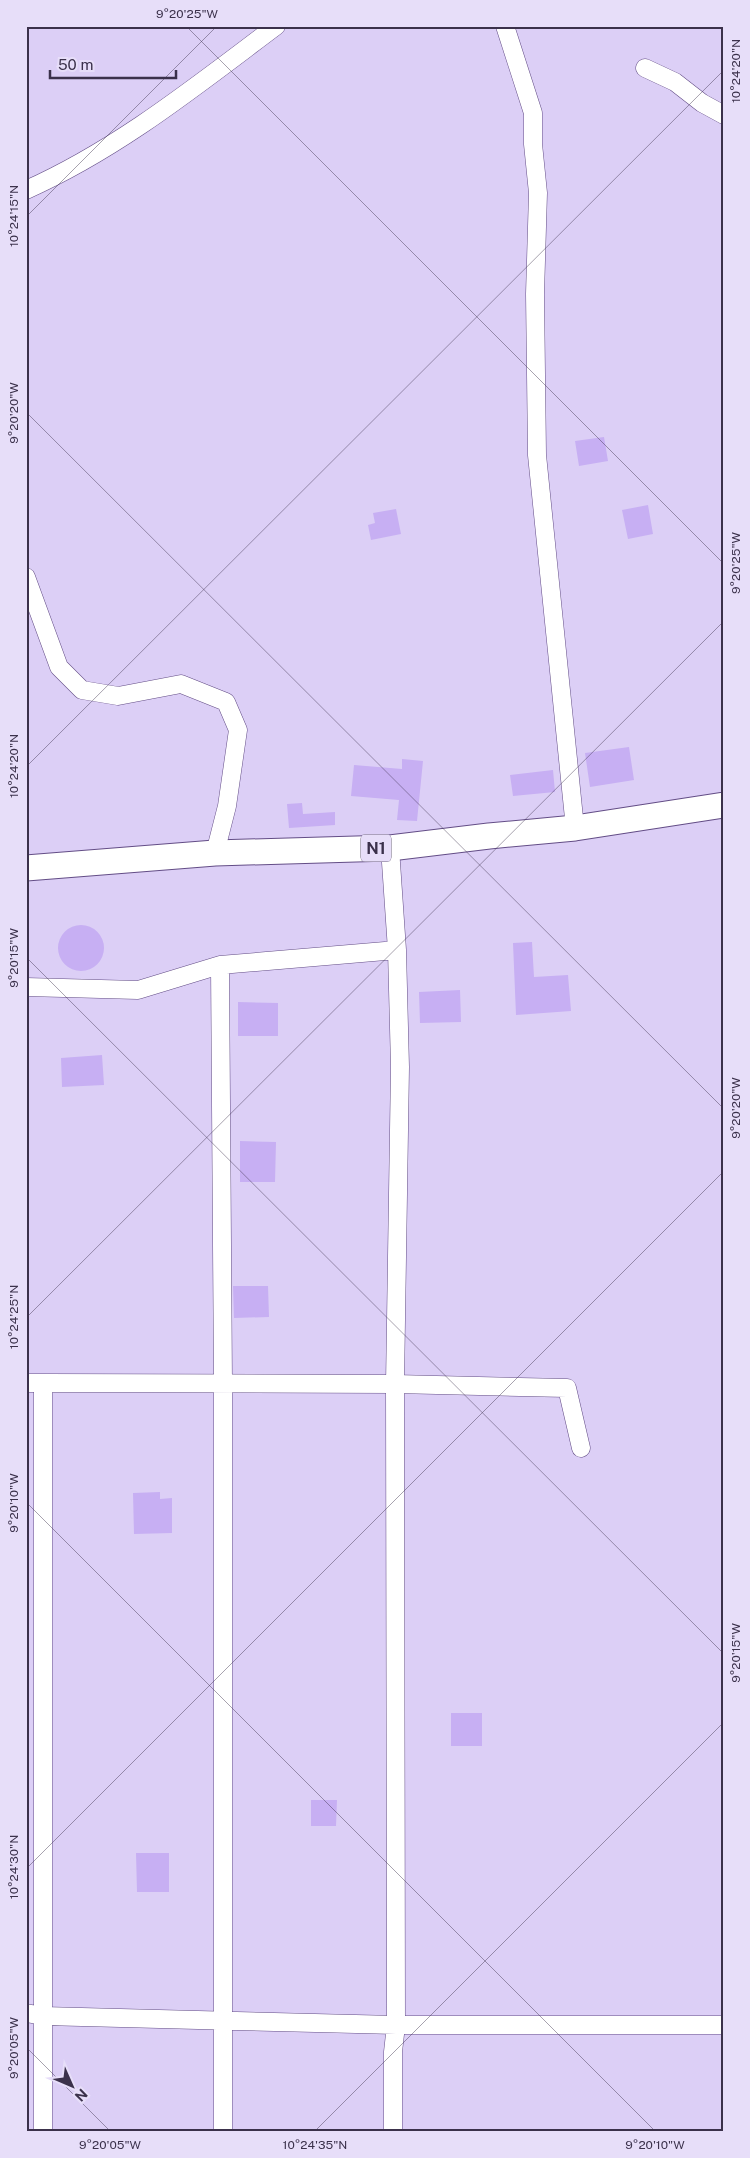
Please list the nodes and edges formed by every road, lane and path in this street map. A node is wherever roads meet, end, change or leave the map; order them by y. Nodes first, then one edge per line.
1 (276, 26) edge
2 (505, 26) edge
3 (645, 68) dead end
4 (724, 115) edge
5 (26, 190) edge
6 (26, 577) edge
7 (724, 805) edge
8 (575, 828) junction
9 (390, 848) junction
10 (215, 853) junction
11 (26, 868) edge
12 (397, 950) junction
13 (220, 965) junction
14 (26, 988) edge
15 (34, 1383) edge
16 (223, 1384) junction
17 (395, 1384) junction
18 (581, 1448) dead end
19 (35, 2015) edge
20 (224, 2021) junction
21 (396, 2025) junction
22 (724, 2025) edge
23 (43, 2132) edge
24 (223, 2132) edge
25 (393, 2132) edge

1 - 5 street
2 - 8 street
3 - 4 street
6 - 10 street
7 - 8 highway, N1
8 - 9 highway, N1
9 - 10 highway, N1
9 - 12 street
10 - 11 highway, N1
12 - 13 street
12 - 17 street
13 - 14 street
13 - 16 street
15 - 16 street
15 - 19 street
16 - 17 street
16 - 20 street
17 - 18 street
17 - 21 street
19 - 20 street
19 - 23 street
20 - 21 street
20 - 24 street
21 - 22 street
21 - 25 street

